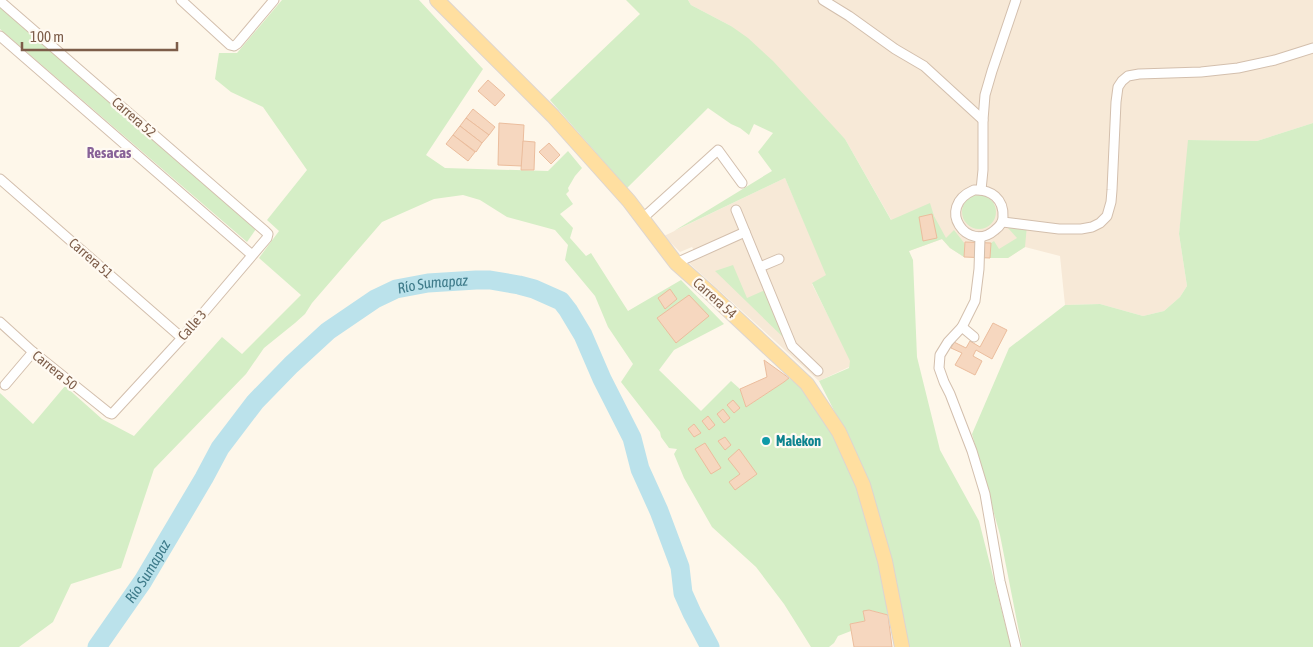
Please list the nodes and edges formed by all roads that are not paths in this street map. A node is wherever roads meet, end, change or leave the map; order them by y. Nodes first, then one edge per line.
1 (181, 0) edge
2 (272, 0) edge
3 (437, 0) edge
4 (823, 0) edge
5 (1016, 0) edge
6 (0, 1) edge
7 (0, 36) edge
8 (1313, 48) edge
9 (983, 120) junction
10 (0, 179) edge
11 (742, 183) dead end
12 (981, 190) junction
13 (736, 210) dead end
14 (642, 218) junction
15 (1003, 222) junction
16 (745, 232) junction
17 (268, 234) joint
18 (980, 237) junction
19 (252, 255) junction
20 (779, 259) dead end
21 (676, 263) junction
22 (760, 267) junction
23 (0, 322) edge
24 (962, 327) junction
25 (182, 338) junction
26 (974, 338) dead end
27 (33, 352) junction
28 (818, 371) dead end
29 (5, 385) dead end
30 (112, 414) joint
31 (902, 647) edge
32 (1016, 647) edge

1 - 2 street
3 - 14 main road, Carrera 54
4 - 9 street
5 - 9 street
6 - 17 street, Carrera 52
7 - 19 street, Carrera 52
8 - 15 street
9 - 12 street
10 - 25 street, Carrera 51
11 - 14 street
12 - 15 street
12 - 18 street
13 - 16 street
14 - 21 main road, Carrera 54
15 - 18 street
16 - 21 street
16 - 22 street
17 - 19 street, Calle 3
18 - 24 street
19 - 25 street, Calle 3
20 - 22 street
21 - 31 main road, Carrera 54
22 - 28 street
23 - 27 street, Carrera 50
24 - 26 street
24 - 32 street
25 - 30 street, Calle 3
27 - 29 street
27 - 30 street, Carrera 50

